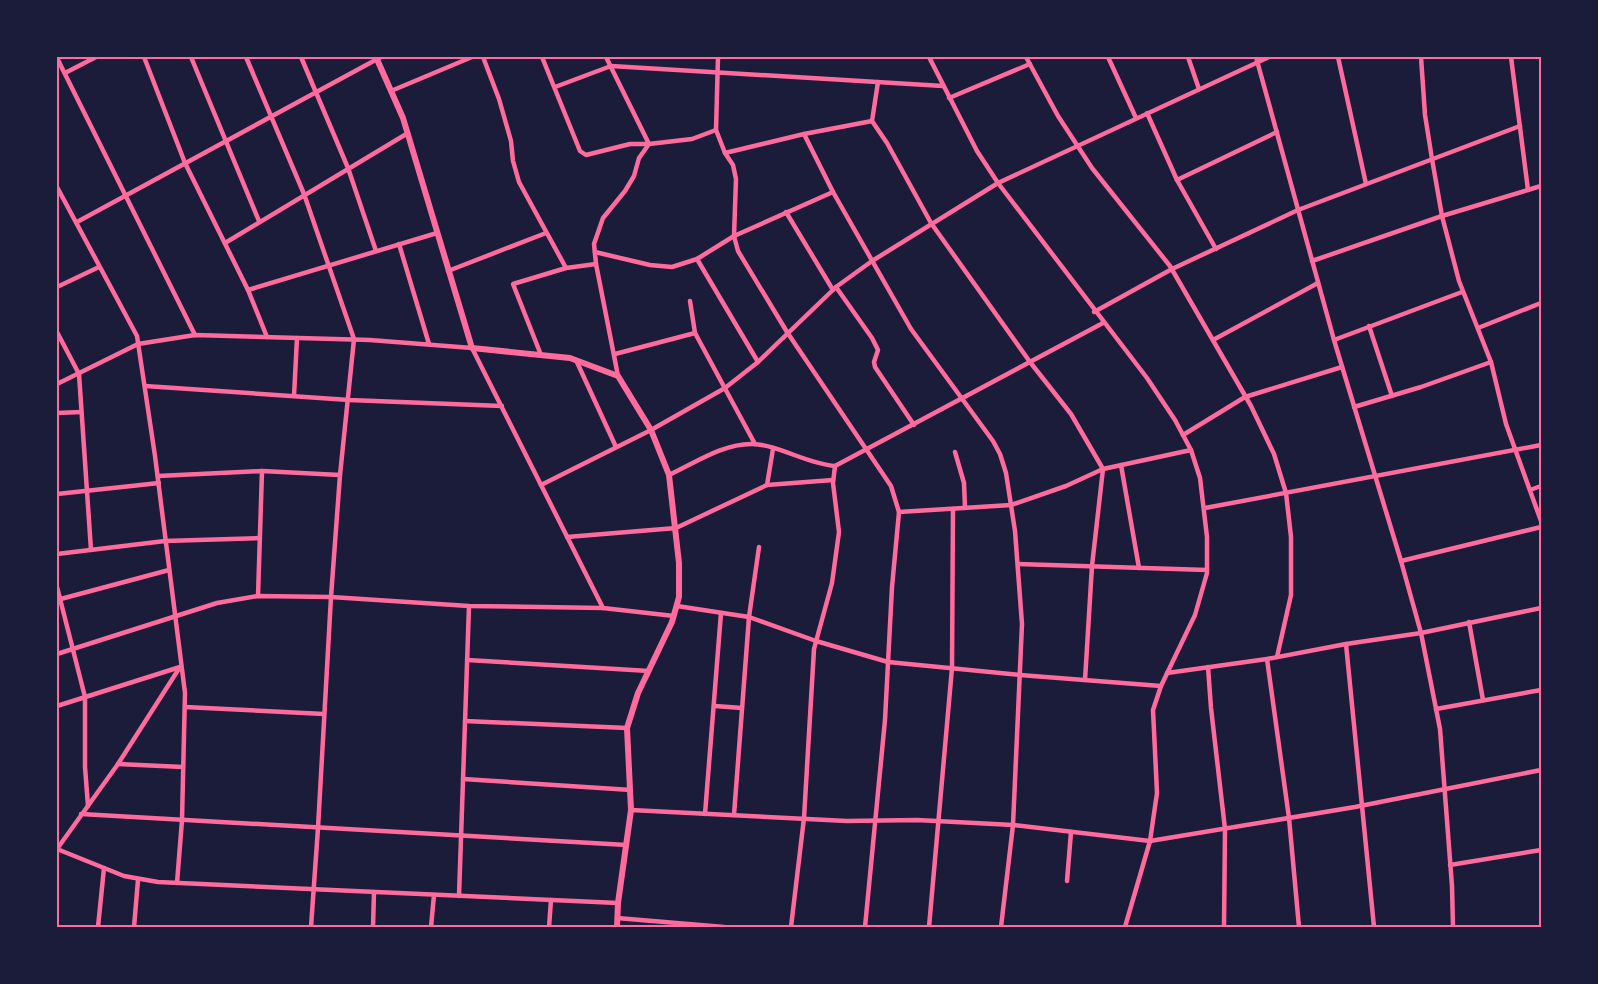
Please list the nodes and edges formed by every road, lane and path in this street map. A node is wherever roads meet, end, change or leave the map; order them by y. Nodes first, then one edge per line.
1 (96, 57) edge
2 (144, 57) edge
3 (191, 57) edge
4 (246, 57) edge
5 (302, 57) edge
6 (472, 57) edge
7 (483, 57) edge
8 (542, 57) edge
9 (606, 57) edge
10 (717, 57) edge
11 (929, 57) edge
12 (1026, 57) edge
13 (1108, 57) edge
14 (1188, 57) edge
15 (1269, 57) edge
16 (1338, 57) edge
17 (1421, 57) edge
18 (1511, 57) edge
19 (57, 58) edge
20 (378, 58) edge
21 (1257, 60) edge
22 (1030, 64) junction
23 (611, 66) junction
24 (717, 72) junction
25 (65, 73) junction
26 (878, 82) junction
27 (943, 86) junction
28 (555, 87) junction
29 (1199, 89) junction
30 (390, 91) junction
31 (315, 92) junction
32 (949, 98) junction
33 (1147, 113) junction
34 (272, 116) junction
35 (1136, 118) junction
36 (872, 121) junction
37 (1520, 126) junction
38 (716, 130) junction
39 (1277, 132) junction
40 (408, 133) junction
41 (804, 134) junction
42 (226, 141) junction
43 (649, 144) junction
44 (1077, 145) junction
45 (725, 153) junction
46 (1432, 159) junction
47 (185, 163) junction
48 (348, 168) junction
49 (1177, 180) junction
50 (998, 183) junction
51 (1366, 184) junction
52 (1541, 186) edge
53 (57, 187) edge
54 (1528, 190) junction
55 (833, 192) junction
56 (304, 194) junction
57 (125, 196) junction
58 (1298, 210) junction
59 (786, 212) junction
60 (1442, 216) junction
61 (259, 221) junction
62 (77, 222) junction
63 (931, 223) junction
64 (546, 232) junction
65 (437, 233) junction
66 (734, 236) junction
67 (225, 243) junction
68 (399, 244) junction
69 (1216, 249) junction
70 (376, 251) junction
71 (595, 252) junction
72 (697, 259) junction
73 (872, 261) junction
74 (1312, 261) junction
75 (596, 264) junction
76 (329, 266) junction
77 (99, 267) junction
78 (566, 268) junction
79 (1172, 269) junction
80 (448, 271) junction
81 (1318, 283) junction
82 (57, 287) edge
83 (835, 289) junction
84 (248, 290) junction
85 (1462, 292) junction
86 (690, 301) dead end
87 (1541, 303) edge
88 (1094, 312) junction
89 (1103, 323) junction
90 (1370, 326) junction
91 (1478, 328) junction
92 (57, 332) edge
93 (695, 333) junction
94 (787, 333) junction
95 (195, 335) junction
96 (267, 337) junction
97 (297, 338) junction
98 (354, 339) junction
99 (1213, 340) junction
100 (1334, 340) junction
101 (138, 344) junction
102 (429, 344) junction
103 (472, 348) junction
104 (615, 354) junction
105 (541, 355) junction
106 (576, 360) junction
107 (758, 362) junction
108 (1030, 362) junction
109 (1491, 362) junction
110 (1342, 367) junction
111 (79, 374) junction
112 (618, 376) junction
113 (57, 384) edge
114 (145, 386) junction
115 (725, 388) junction
116 (294, 396) junction
117 (1392, 396) junction
118 (1245, 397) junction
119 (961, 399) junction
120 (348, 400) junction
121 (502, 406) junction
122 (1354, 407) junction
123 (81, 412) junction
124 (57, 413) edge
125 (914, 425) junction
126 (651, 430) junction
127 (1183, 435) junction
128 (755, 444) junction
129 (1541, 446) edge
130 (616, 447) junction
131 (773, 449) junction
132 (1516, 449) junction
133 (867, 450) junction
134 (1191, 450) junction
135 (955, 452) dead end
136 (1121, 465) junction
137 (835, 466) junction
138 (1103, 469) junction
139 (262, 471) junction
140 (340, 475) junction
141 (669, 475) junction
142 (158, 476) junction
143 (1375, 476) junction
144 (833, 480) junction
145 (159, 483) junction
146 (541, 485) junction
147 (767, 485) junction
148 (1541, 486) edge
149 (1530, 490) junction
150 (87, 491) junction
151 (1286, 493) junction
152 (57, 494) edge
153 (1011, 505) junction
154 (965, 508) junction
155 (1205, 508) junction
156 (953, 509) junction
157 (899, 512) junction
158 (1541, 521) edge
159 (1541, 527) edge
160 (676, 528) junction
161 (567, 537) junction
162 (260, 538) junction
163 (165, 541) junction
164 (759, 547) dead end
165 (91, 550) junction
166 (57, 554) edge
167 (1401, 561) junction
168 (1018, 564) junction
169 (1092, 566) junction
170 (1139, 567) junction
171 (169, 570) junction
172 (1207, 570) junction
173 (57, 587) edge
174 (258, 596) junction
175 (331, 597) junction
176 (59, 599) edge
177 (469, 606) junction
178 (677, 606) junction
179 (603, 608) junction
180 (1541, 608) edge
181 (721, 613) junction
182 (174, 616) junction
183 (674, 616) junction
184 (749, 617) junction
185 (1469, 622) junction
186 (1421, 633) junction
187 (816, 641) junction
188 (1346, 644) junction
189 (73, 649) junction
190 (57, 654) edge
191 (1277, 657) junction
192 (1267, 659) junction
193 (467, 660) junction
194 (888, 662) junction
195 (180, 667) junction
196 (1208, 667) junction
197 (952, 668) junction
198 (649, 671) junction
199 (1167, 673) junction
200 (1020, 675) junction
201 (1085, 680) junction
202 (1161, 686) junction
203 (1541, 690) edge
204 (85, 697) junction
205 (1483, 700) junction
206 (57, 706) edge
207 (715, 706) junction
208 (184, 707) junction
209 (742, 708) junction
210 (1436, 709) junction
211 (324, 714) junction
212 (465, 721) junction
213 (627, 728) junction
214 (118, 764) junction
215 (183, 767) junction
216 (1541, 770) edge
217 (463, 779) junction
218 (631, 790) junction
219 (1444, 790) junction
220 (88, 806) junction
221 (1363, 806) junction
222 (631, 810) junction
223 (81, 814) junction
224 (705, 814) junction
225 (734, 815) junction
226 (804, 818) junction
227 (1289, 819) junction
228 (182, 820) junction
229 (874, 820) junction
230 (940, 821) junction
231 (1013, 825) junction
232 (318, 828) junction
233 (1225, 829) junction
234 (1071, 832) junction
235 (461, 836) junction
236 (1150, 841) junction
237 (627, 845) junction
238 (57, 849) edge
239 (1541, 850) edge
240 (1450, 865) junction
241 (104, 868) junction
242 (138, 880) junction
243 (1067, 880) dead end
244 (177, 883) junction
245 (314, 889) junction
246 (374, 892) junction
247 (434, 895) junction
248 (459, 896) junction
249 (551, 900) junction
250 (618, 903) junction
251 (617, 918) junction
252 (98, 927) edge
253 (134, 927) edge
254 (311, 927) edge
255 (373, 927) edge
256 (431, 927) edge
257 (549, 927) edge
258 (617, 927) edge
259 (724, 927) edge
260 (791, 927) edge
261 (865, 927) edge
262 (929, 927) edge
263 (1001, 927) edge
264 (1125, 927) edge
265 (1224, 927) edge
266 (1299, 927) edge
267 (1374, 927) edge
268 (1453, 927) edge

1 - 25 street
2 - 47 street
3 - 42 street
4 - 34 street
5 - 31 street
6 - 30 street
7 - 64 street
8 - 28 street
9 - 23 street
10 - 24 street
11 - 27 street
12 - 22 street
13 - 35 street
14 - 29 street
15 - 21 street
16 - 51 street
17 - 46 street
18 - 37 street
19 - 25 street
20 - 30 street
20 - 31 street
21 - 29 street
21 - 39 street
22 - 32 street
22 - 44 street
23 - 24 street
23 - 28 street
23 - 43 street
24 - 26 street
24 - 38 street
25 - 57 street
26 - 27 street
26 - 36 street
27 - 32 street
28 - 43 street
29 - 33 street
30 - 40 street
31 - 34 street
31 - 48 street
32 - 50 street
33 - 35 street
33 - 49 street
34 - 42 street
34 - 56 street
35 - 44 street
36 - 41 street
36 - 63 street
37 - 46 street
37 - 54 street
38 - 43 street
38 - 45 street
39 - 49 street
39 - 58 street
40 - 48 street
40 - 65 street
41 - 45 street
41 - 55 street
42 - 47 street
42 - 61 street
43 - 71 street
44 - 50 street
44 - 79 street
45 - 66 street
46 - 51 street
46 - 60 street
47 - 57 street
47 - 67 street
48 - 56 street
48 - 70 street
49 - 69 street
50 - 63 street
50 - 88 street
51 - 58 street
52 - 54 street
53 - 62 street
54 - 60 street
55 - 59 street
55 - 73 street
56 - 61 street
56 - 76 street
57 - 62 street
57 - 95 street
58 - 69 street
58 - 74 street
59 - 66 street
59 - 83 street
60 - 74 street
60 - 85 street
61 - 67 street
62 - 77 street
63 - 73 street
63 - 108 street
64 - 78 street
64 - 80 street
65 - 68 street
65 - 80 street
66 - 72 street
66 - 94 street
67 - 84 street
68 - 70 street
68 - 102 street
69 - 79 street
70 - 76 street
71 - 72 street
71 - 75 street
72 - 107 street
73 - 83 street
73 - 119 street
74 - 81 street
75 - 78 street
75 - 104 street
76 - 84 street
76 - 98 street
77 - 82 street
77 - 101 street
78 - 105 street
79 - 88 street
79 - 99 street
80 - 103 street
81 - 99 street
81 - 100 street
83 - 94 street
83 - 125 street
84 - 96 street
85 - 90 street
85 - 91 street
86 - 93 street
87 - 91 street
88 - 89 street
89 - 108 street
89 - 127 street
90 - 100 street
90 - 117 street
91 - 109 street
92 - 111 street
93 - 104 street
93 - 115 street
94 - 107 street
94 - 133 street
95 - 96 street
95 - 101 street
96 - 97 street
97 - 98 street
97 - 116 street
98 - 102 street
98 - 120 street
99 - 118 street
100 - 110 street
101 - 111 street
101 - 114 street
102 - 103 street
103 - 105 street
103 - 121 street
104 - 112 street
105 - 106 street
106 - 112 street
106 - 130 street
107 - 115 street
108 - 119 street
108 - 138 street
109 - 117 street
109 - 132 street
110 - 118 street
110 - 122 street
111 - 113 street
111 - 123 street
112 - 126 street
114 - 116 street
114 - 142 street
115 - 126 street
115 - 128 street
116 - 120 street
117 - 122 street
118 - 127 street
118 - 151 street
119 - 125 street
119 - 153 street
120 - 121 street
120 - 140 street
121 - 146 street
122 - 143 street
123 - 124 street
123 - 150 street
125 - 133 street
126 - 130 street
126 - 141 street
127 - 134 street
128 - 131 street
128 - 141 street
129 - 132 street
130 - 146 street
131 - 137 street
131 - 147 street
132 - 143 street
132 - 149 street
133 - 137 street
133 - 157 street
134 - 136 street
134 - 155 street
135 - 154 street
136 - 138 street
136 - 170 street
137 - 144 street
138 - 153 street
138 - 169 street
139 - 140 street
139 - 142 street
139 - 162 street
140 - 175 street
141 - 160 street
142 - 145 street
143 - 151 street
143 - 167 street
144 - 147 street
144 - 187 street
145 - 150 street
145 - 163 street
146 - 161 street
147 - 160 street
148 - 149 street
149 - 158 street
150 - 152 street
150 - 165 street
151 - 155 street
151 - 191 street
153 - 154 street
153 - 168 street
154 - 156 street
155 - 172 street
156 - 157 street
156 - 197 street
157 - 194 street
159 - 167 street
160 - 161 street
160 - 178 street
161 - 179 street
162 - 163 street
162 - 174 street
163 - 165 street
163 - 171 street
164 - 184 street
165 - 166 street
167 - 186 street
168 - 169 street
168 - 200 street
169 - 170 street
169 - 201 street
170 - 172 street
171 - 176 street
171 - 182 street
172 - 199 street
173 - 176 street
174 - 175 street
174 - 182 street
175 - 177 street
175 - 211 street
176 - 189 street
177 - 179 street
177 - 193 street
178 - 181 street
178 - 183 street
179 - 183 street
180 - 185 street
181 - 184 street
181 - 207 street
182 - 189 street
182 - 195 street
183 - 198 street
184 - 187 street
184 - 209 street
185 - 186 street
185 - 205 street
186 - 188 street
186 - 210 street
187 - 194 street
187 - 226 street
188 - 191 street
188 - 221 street
189 - 190 street
189 - 204 street
191 - 192 street
192 - 196 street
192 - 227 street
193 - 198 street
193 - 212 street
194 - 197 street
194 - 229 street
195 - 204 street
195 - 208 street
195 - 214 street
196 - 199 street
196 - 233 street
197 - 200 street
197 - 230 street
198 - 213 street
199 - 202 street
200 - 201 street
200 - 231 street
201 - 202 street
202 - 236 street
203 - 205 street
204 - 206 street
204 - 220 street
205 - 210 street
207 - 209 street
207 - 224 street
208 - 211 street
208 - 215 street
209 - 225 street
210 - 219 street
211 - 232 street
212 - 213 street
212 - 217 street
213 - 218 street
214 - 215 street
214 - 220 street
215 - 228 street
216 - 219 street
217 - 218 street
217 - 235 street
218 - 222 street
219 - 221 street
219 - 240 street
220 - 223 street
221 - 227 street
221 - 267 street
222 - 224 street
222 - 237 street
223 - 228 street
223 - 238 street
224 - 225 street
225 - 226 street
226 - 229 street
226 - 260 street
227 - 233 street
227 - 266 street
228 - 232 street
228 - 244 street
229 - 230 street
229 - 261 street
230 - 231 street
230 - 262 street
231 - 234 street
231 - 263 street
232 - 235 street
232 - 245 street
233 - 236 street
233 - 265 street
234 - 236 street
234 - 243 street
235 - 237 street
235 - 248 street
236 - 264 street
237 - 250 street
238 - 241 street
239 - 240 street
240 - 268 street
241 - 242 street
241 - 252 street
242 - 244 street
242 - 253 street
244 - 245 street
245 - 246 street
245 - 254 street
246 - 247 street
246 - 255 street
247 - 248 street
247 - 256 street
248 - 249 street
249 - 250 street
249 - 257 street
250 - 251 street
251 - 258 street
251 - 259 street

